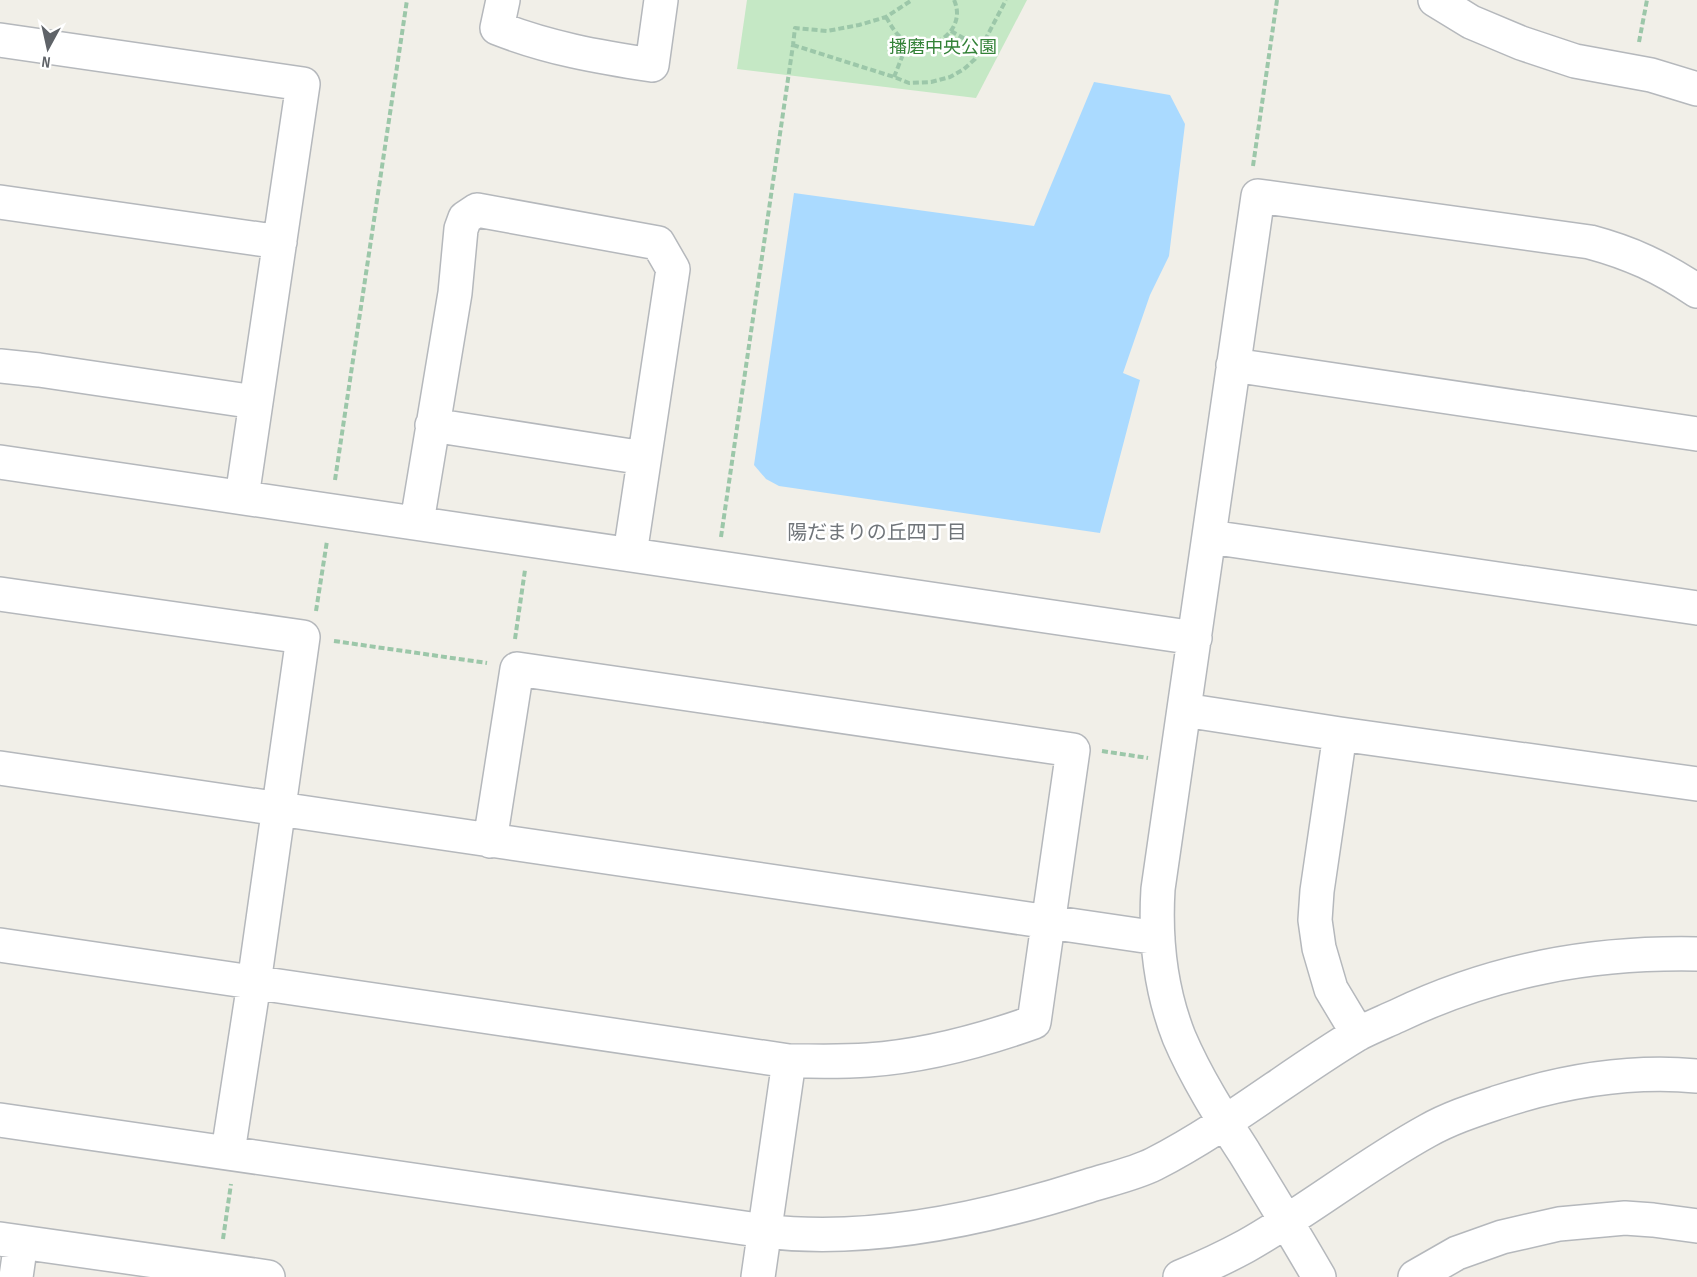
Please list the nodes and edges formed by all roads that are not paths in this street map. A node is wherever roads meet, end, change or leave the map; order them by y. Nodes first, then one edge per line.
1 (503, 0) edge
2 (661, 0) edge
3 (1435, 0) edge
4 (0, 40) edge
5 (1697, 89) edge
6 (0, 202) edge
7 (280, 242) junction
8 (1697, 291) edge
9 (1233, 365) junction
10 (0, 366) edge
11 (255, 402) junction
12 (432, 425) junction
13 (1697, 434) edge
14 (644, 458) junction
15 (0, 462) edge
16 (242, 497) junction
17 (417, 522) junction
18 (1210, 537) junction
19 (630, 554) junction
20 (0, 594) edge
21 (1697, 608) edge
22 (1195, 638) junction
23 (1184, 710) junction
24 (1340, 734) junction
25 (0, 768) edge
26 (1697, 784) edge
27 (279, 809) junction
28 (490, 841) junction
29 (1050, 922) junction
30 (1158, 938) junction
31 (0, 945) edge
32 (1697, 954) edge
33 (254, 983) junction
34 (1358, 1034) junction
35 (789, 1061) junction
36 (1697, 1076) edge
37 (0, 1120) edge
38 (1225, 1122) junction
39 (232, 1153) junction
40 (1286, 1221) junction
41 (1697, 1226) edge
42 (764, 1231) junction
43 (10, 1240) edge
44 (16, 1277) edge
45 (268, 1277) edge
46 (758, 1277) edge
47 (1180, 1277) edge
48 (1319, 1277) edge
49 (1415, 1277) edge

1 - 2 street
3 - 5 street
4 - 7 street
6 - 7 street
7 - 11 street
8 - 9 street
9 - 13 street
9 - 18 street
10 - 11 street
11 - 16 street
12 - 14 street
12 - 14 street
12 - 17 street
14 - 19 street
15 - 16 street
16 - 17 street
17 - 19 street
18 - 21 street
18 - 22 street
19 - 22 street
20 - 27 street
22 - 23 street
23 - 24 street
23 - 30 street
24 - 26 street
24 - 34 street
25 - 27 street
27 - 28 street
27 - 33 street
28 - 29 street
28 - 29 street
29 - 30 street
29 - 35 street
30 - 38 street
31 - 33 street
32 - 34 street
33 - 35 street
33 - 39 street
34 - 38 street
35 - 42 street
36 - 40 street
37 - 39 street
38 - 40 street
38 - 42 street
39 - 42 street
40 - 47 street
40 - 48 street
41 - 49 street
42 - 46 street
43 - 44 street
43 - 45 street

